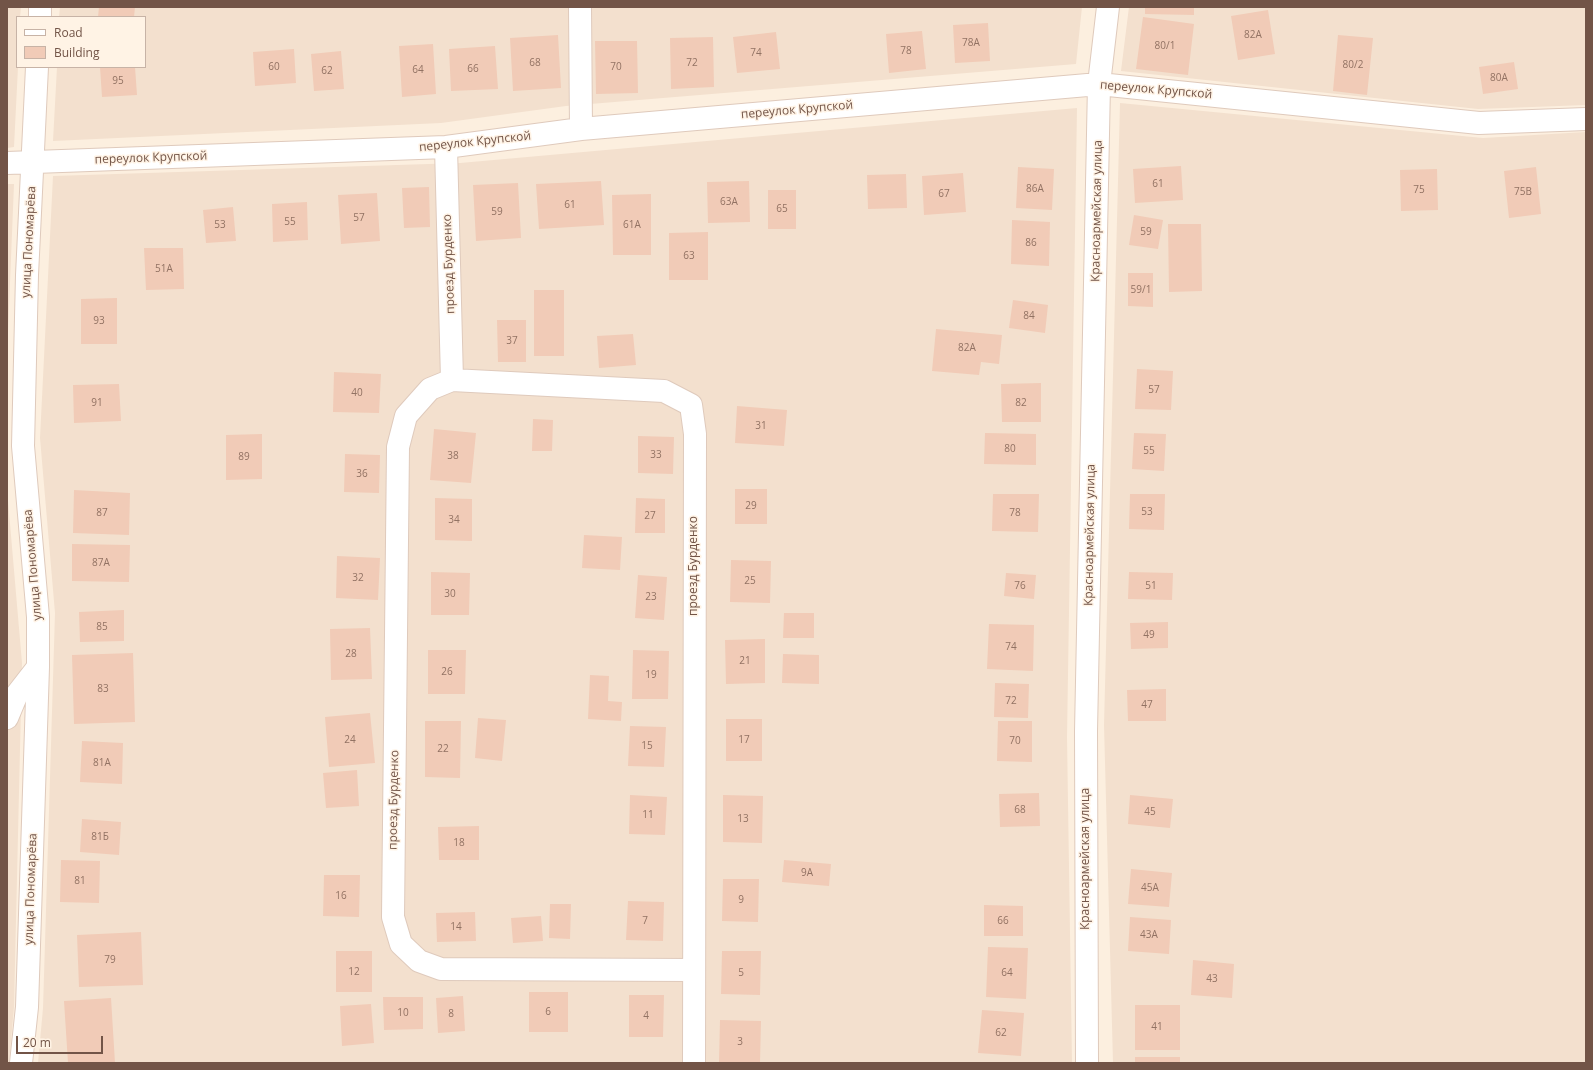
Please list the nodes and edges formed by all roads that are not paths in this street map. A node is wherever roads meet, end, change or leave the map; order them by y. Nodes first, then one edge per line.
1 (580, 7) edge
2 (1108, 7) edge
3 (37, 68) edge
4 (1099, 84) junction
5 (1586, 119) edge
6 (581, 129) junction
7 (446, 147) junction
8 (33, 163) junction
9 (7, 164) edge
10 (452, 380) junction
11 (38, 667) junction
12 (7, 718) edge
13 (694, 970) junction
14 (21, 1063) edge
15 (694, 1063) edge
16 (1087, 1063) edge

1 - 6 street
2 - 4 street, Красноармейская улица
3 - 8 street, улица Пономарёва
4 - 5 street, переулок Крупской
4 - 6 street, переулок Крупской
4 - 16 street, Красноармейская улица
6 - 7 street, переулок Крупской
7 - 8 street, переулок Крупской
7 - 10 street, проезд Бурденко
8 - 9 street, переулок Крупской
8 - 11 street, улица Пономарёва
10 - 13 street, проезд Бурденко
10 - 13 street, проезд Бурденко
11 - 12 street
11 - 14 street, улица Пономарёва
13 - 15 street, проезд Бурденко

